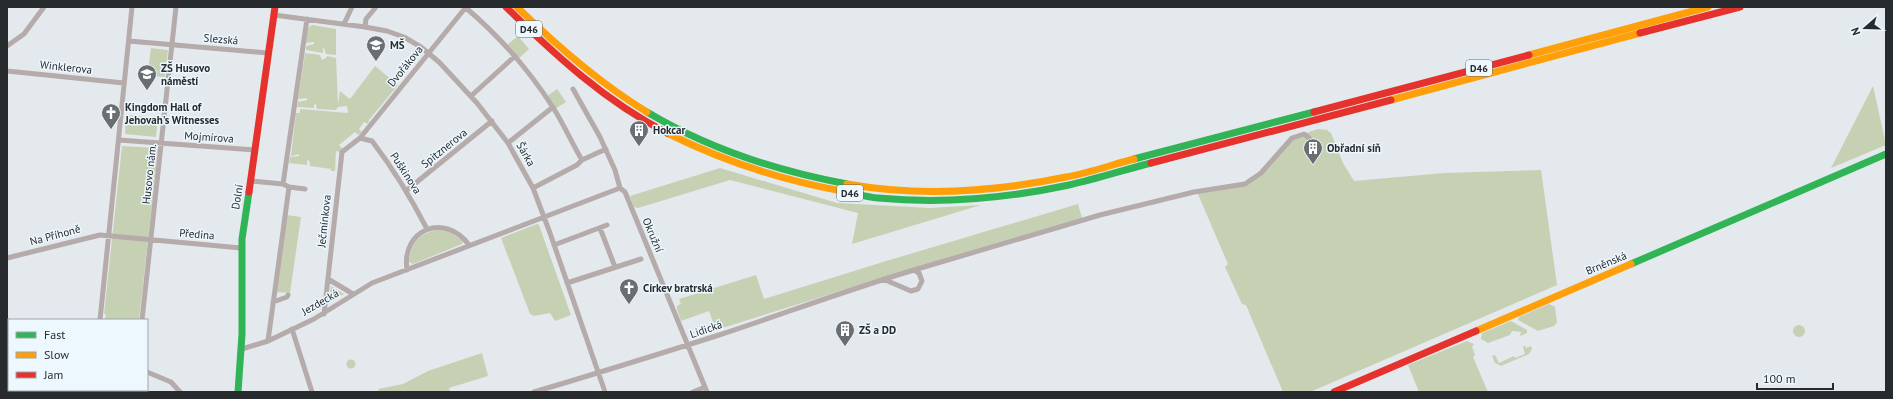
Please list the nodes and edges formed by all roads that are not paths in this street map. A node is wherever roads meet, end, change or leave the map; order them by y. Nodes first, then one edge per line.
1 (44, 7) edge
2 (132, 7) edge
3 (176, 7) edge
4 (275, 7) edge
5 (352, 7) edge
6 (376, 7) edge
7 (466, 7) edge
8 (506, 7) edge
9 (517, 7) edge
10 (1708, 7) edge
11 (1740, 7) edge
12 (274, 15) junction
13 (307, 18) junction
14 (344, 24) junction
15 (365, 27) junction
16 (129, 41) junction
17 (173, 44) junction
18 (7, 46) edge
19 (268, 53) junction
20 (428, 53) junction
21 (515, 56) junction
22 (7, 71) edge
23 (124, 83) junction
24 (573, 89) dead end
25 (471, 96) junction
26 (553, 107) junction
27 (492, 121) junction
28 (360, 138) junction
29 (119, 140) junction
30 (162, 143) junction
31 (508, 143) junction
32 (255, 150) junction
33 (606, 150) junction
34 (1314, 154) dead end
35 (1886, 154) edge
36 (582, 160) junction
37 (251, 181) junction
38 (283, 184) junction
39 (289, 187) junction
40 (533, 188) junction
41 (620, 188) junction
42 (305, 189) dead end
43 (407, 190) junction
44 (544, 216) junction
45 (607, 225) dead end
46 (600, 228) junction
47 (427, 229) junction
48 (108, 235) junction
49 (151, 239) junction
50 (470, 245) junction
51 (554, 245) junction
52 (241, 248) junction
53 (7, 258) edge
54 (641, 259) dead end
55 (615, 267) junction
56 (407, 270) junction
57 (914, 270) junction
58 (328, 279) junction
59 (883, 279) junction
60 (567, 283) junction
61 (353, 294) junction
62 (288, 295) dead end
63 (274, 302) junction
64 (324, 314) junction
65 (100, 319) edge
66 (142, 319) edge
67 (292, 329) junction
68 (268, 341) junction
69 (687, 346) junction
70 (242, 349) junction
71 (148, 372) edge
72 (598, 373) junction
73 (706, 390) edge
74 (180, 392) edge
75 (238, 392) edge
76 (312, 392) edge
77 (534, 392) edge
78 (605, 392) edge
79 (693, 392) edge
80 (1334, 392) edge

1 - 18 street
2 - 16 street
3 - 17 street, Husovo nám.
4 - 12 main road, Dolní
5 - 14 street
6 - 15 street
7 - 20 street, Dvořákova
7 - 21 street
8 - 11 main road, D46
9 - 10 main road, D46
12 - 13 street, Šárka
12 - 19 main road, Dolní
13 - 14 street, Šárka
13 - 38 street
14 - 15 street, Šárka
15 - 20 street, Šárka
16 - 17 street, Slezská
16 - 23 street
17 - 19 street, Slezská
17 - 30 street, Husovo nám.
19 - 32 main road, Dolní
20 - 25 street, Šárka
20 - 28 street, Dvořákova
21 - 25 street
21 - 26 street
22 - 23 street, Winklerova
23 - 29 street
24 - 33 street, Okružní
25 - 27 street, Šárka
26 - 31 street
26 - 36 street
27 - 31 street, Šárka
27 - 43 street, Spitznerova
28 - 43 street, Puškinova
28 - 58 street, Ječmínkova
29 - 30 street, Mojmírova
29 - 48 street
30 - 32 street, Mojmírova
30 - 49 street, Husovo nám.
31 - 40 street, Šárka
32 - 37 main road, Dolní
33 - 36 street
33 - 41 street, Okružní
34 - 57 street, Lidická
35 - 80 main road, Brněnská
36 - 40 street
37 - 38 street
37 - 52 main road, Dolní
38 - 39 street
39 - 42 street
39 - 63 street
40 - 44 street, Šárka
41 - 44 street, Jezdecká
41 - 69 street, Okružní
43 - 47 street, Puškinova
44 - 50 street, Jezdecká
44 - 51 street, Šárka
45 - 46 street
46 - 51 street
46 - 55 street
47 - 50 street
47 - 56 street
48 - 49 street, Na Příhoně
48 - 53 street, Na Příhoně
48 - 65 street
49 - 52 street, Předina
49 - 66 street, Husovo nám.
50 - 56 street, Jezdecká
51 - 60 street, Šárka
52 - 70 main road, Dolní
54 - 55 street
55 - 60 street
56 - 61 street, Jezdecká
57 - 59 street, Lidická
57 - 59 street
58 - 61 street
58 - 64 street, Ječmínkova
59 - 69 street, Lidická
60 - 72 street, Šárka
61 - 64 street, Jezdecká
62 - 63 street
63 - 68 street
64 - 67 street, Jezdecká
67 - 68 street, Jezdecká
67 - 76 street
68 - 70 street, Jezdecká
69 - 72 street, Lidická
69 - 73 street, Okružní
70 - 75 main road, Dolní
71 - 74 street
72 - 77 street, Lidická
72 - 78 street, Šárka
73 - 79 street

